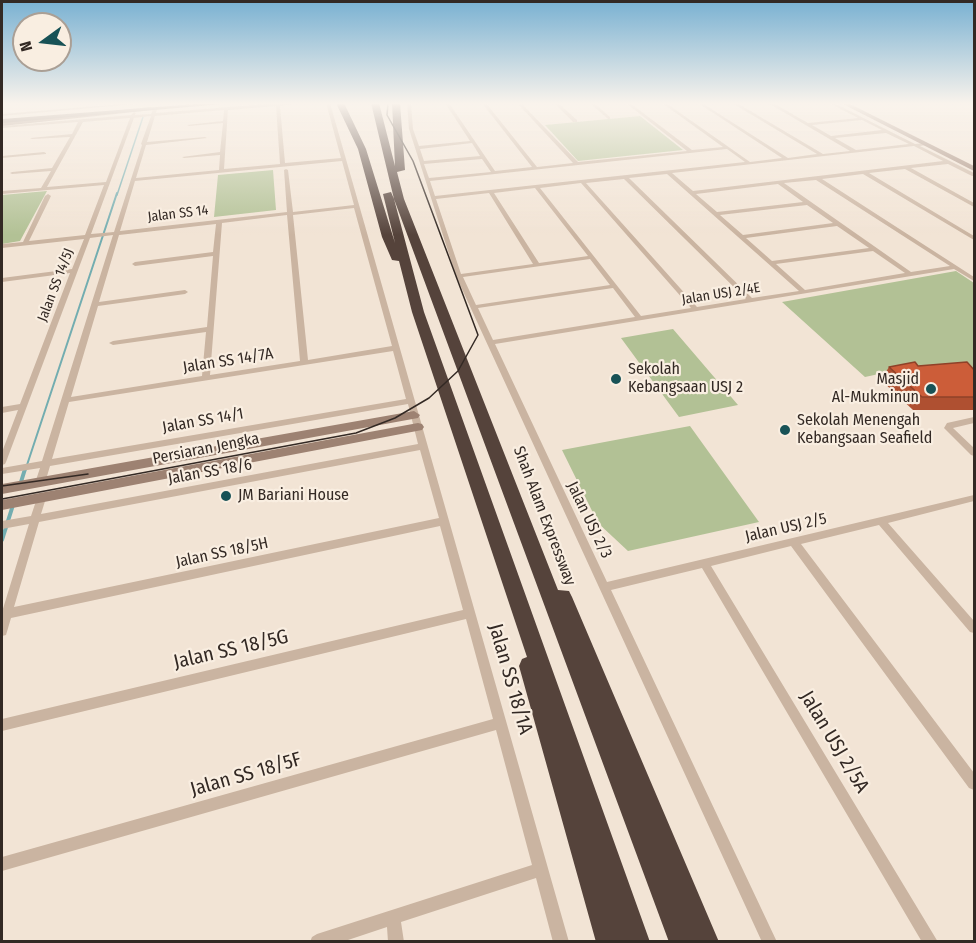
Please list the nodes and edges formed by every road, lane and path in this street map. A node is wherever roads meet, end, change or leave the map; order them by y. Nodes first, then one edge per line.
1 (66, 147) edge
2 (121, 147) edge
3 (142, 147) edge
4 (223, 147) edge
5 (283, 147) edge
6 (341, 147) edge
7 (358, 147) edge
8 (380, 147) edge
9 (383, 147) edge
10 (397, 147) edge
11 (426, 147) edge
12 (476, 147) edge
13 (519, 147) edge
14 (561, 147) edge
15 (685, 147) edge
16 (768, 147) edge
17 (808, 147) edge
18 (848, 147) edge
19 (898, 147) edge
20 (919, 147) edge
21 (930, 147) edge
22 (942, 147) edge
23 (417, 148) joint
24 (727, 148) joint
25 (691, 152) junction
26 (856, 152) junction
27 (44, 153) dead end
28 (222, 153) junction
29 (822, 155) junction
30 (2, 157) edge
31 (184, 157) dead end
32 (483, 157) junction
33 (344, 159) junction
34 (787, 159) junction
35 (949, 162) junction
36 (422, 163) junction
37 (975, 163) edge
38 (577, 164) junction
39 (749, 164) junction
40 (906, 167) junction
41 (285, 168) junction
42 (54, 169) junction
43 (536, 169) junction
44 (975, 169) edge
45 (221, 171) junction
46 (668, 172) junction
47 (864, 172) junction
48 (494, 173) junction
49 (12, 174) dead end
50 (975, 175) edge
51 (625, 177) junction
52 (817, 178) junction
53 (132, 180) junction
54 (427, 180) junction
55 (583, 182) junction
56 (107, 183) junction
57 (780, 183) junction
58 (537, 187) junction
59 (43, 189) junction
60 (490, 192) junction
61 (2, 193) edge
62 (692, 193) junction
63 (48, 196) dead end
64 (433, 198) junction
65 (399, 199) junction
66 (808, 203) junction
67 (975, 205) edge
68 (357, 206) junction
69 (289, 213) junction
70 (715, 214) junction
71 (219, 221) junction
72 (839, 224) junction
73 (109, 234) junction
74 (87, 236) junction
75 (742, 237) junction
76 (975, 238) edge
77 (25, 243) junction
78 (2, 246) edge
79 (874, 249) junction
80 (215, 254) junction
81 (592, 257) junction
82 (771, 263) junction
83 (135, 264) dead end
84 (537, 265) junction
85 (956, 267) junction
86 (74, 271) junction
87 (911, 275) junction
88 (459, 276) junction
89 (4, 279) edge
90 (975, 279) edge
91 (615, 286) junction
92 (2, 290) edge
93 (185, 292) dead end
94 (804, 292) junction
95 (752, 301) junction
96 (94, 305) junction
97 (473, 307) junction
98 (696, 310) junction
99 (418, 312) junction
100 (640, 319) junction
101 (210, 329) junction
102 (113, 343) dead end
103 (490, 343) junction
104 (396, 348) junction
105 (304, 362) junction
106 (206, 378) junction
107 (65, 400) junction
108 (410, 401) junction
109 (23, 406) junction
110 (2, 410) edge
111 (975, 420) edge
112 (416, 421) junction
113 (398, 425) junction
114 (424, 446) junction
115 (975, 453) edge
116 (2, 462) edge
117 (46, 463) junction
118 (2, 471) edge
119 (40, 483) junction
120 (13, 487) edge
121 (41, 498) junction
122 (970, 500) edge
123 (10, 504) edge
124 (516, 505) junction
125 (486, 508) junction
126 (975, 510) edge
127 (35, 519) junction
128 (444, 521) junction
129 (881, 521) junction
130 (2, 525) edge
131 (794, 542) junction
132 (704, 563) junction
133 (605, 587) junction
134 (470, 613) junction
135 (6, 614) junction
136 (975, 628) edge
137 (2, 631) edge
138 (500, 723) junction
139 (2, 725) edge
140 (975, 783) edge
141 (2, 864) edge
142 (542, 869) junction
143 (393, 917) junction
144 (317, 942) edge
145 (396, 942) edge
146 (561, 942) edge
147 (610, 942) edge
148 (636, 942) edge
149 (683, 942) edge
150 (705, 942) edge
151 (770, 942) edge
152 (931, 942) edge

1 - 42 street
2 - 56 street, Jalan SS 14/5J
3 - 53 street
4 - 28 street
5 - 41 street
6 - 33 street, Jalan SS 18/1A
7 - 99 highway
8 - 99 highway, Shah Alam Expressway
9 - 65 highway, Shah Alam Expressway
10 - 65 highway
11 - 23 street
12 - 32 street
13 - 43 street
14 - 38 street
15 - 25 street
16 - 34 street
17 - 29 street
18 - 26 street
19 - 26 street
20 - 35 street
21 - 44 main road
22 - 37 main road
23 - 36 street, Jalan USJ 2/3
24 - 25 street
24 - 39 street
25 - 38 street
26 - 29 street
27 - 30 street
28 - 31 street
28 - 45 street
29 - 34 street
32 - 36 street
32 - 48 street
33 - 41 street
33 - 68 street, Jalan SS 18/1A
34 - 39 street
35 - 40 street
35 - 50 street
36 - 54 street, Jalan USJ 2/3
38 - 43 street
39 - 46 street
40 - 47 street
40 - 67 street
41 - 45 street
41 - 69 street
42 - 49 street
42 - 59 street
43 - 48 street
45 - 53 street
46 - 51 street
46 - 62 street
47 - 52 street
47 - 76 street
48 - 54 street
51 - 55 street
51 - 95 street
52 - 57 street
52 - 85 street
53 - 73 street
54 - 64 street, Jalan USJ 2/3
55 - 58 street
55 - 98 street
56 - 59 street
56 - 74 street, Jalan SS 14/5J
57 - 62 street
57 - 66 street
58 - 60 street
58 - 81 street
59 - 61 street
60 - 64 street
60 - 84 street
62 - 70 street
63 - 77 street
64 - 88 street, Jalan USJ 2/3
65 - 124 highway, Shah Alam Expressway
66 - 70 street
66 - 72 street
68 - 69 street, Jalan SS 14
68 - 104 street, Jalan SS 18/1A
69 - 71 street, Jalan SS 14
69 - 105 street
70 - 75 street
71 - 73 street, Jalan SS 14
71 - 80 street
72 - 75 street
72 - 79 street
73 - 74 street, Jalan SS 14
73 - 96 street
74 - 77 street, Jalan SS 14
74 - 86 street, Jalan SS 14/5J
75 - 82 street
77 - 78 street, Jalan SS 14
79 - 82 street
79 - 87 street
80 - 83 street
80 - 101 street
81 - 84 street
81 - 91 street
82 - 94 street
84 - 88 street
85 - 87 street, Jalan USJ 2/4E
85 - 90 street
86 - 89 street
86 - 109 street, Jalan SS 14/5J
87 - 94 street, Jalan USJ 2/4E
88 - 97 street, Jalan USJ 2/3
89 - 92 street
91 - 97 street
91 - 100 street
93 - 96 street
94 - 95 street, Jalan USJ 2/4E
95 - 98 street, Jalan USJ 2/4E
96 - 107 street
97 - 103 street, Jalan USJ 2/3
98 - 100 street, Jalan USJ 2/4E
99 - 125 highway, Shah Alam Expressway
100 - 103 street, Jalan USJ 2/4E
101 - 102 street
101 - 106 street
103 - 133 street, Jalan USJ 2/3
104 - 105 street, Jalan SS 14/7A
104 - 108 street, Jalan SS 18/1A
105 - 106 street, Jalan SS 14/7A
106 - 107 street, Jalan SS 14/7A
107 - 117 street
108 - 112 street, Jalan SS 18/1A
108 - 117 street, Jalan SS 14/1
109 - 110 street
109 - 116 street, Jalan SS 14/5J
111 - 115 street
112 - 113 main road, Persiaran Jengka
112 - 114 street, Jalan SS 18/1A
113 - 119 main road, Persiaran Jengka
113 - 121 main road, Persiaran Jengka
114 - 127 street, Jalan SS 18/6
114 - 128 street, Jalan SS 18/1A
117 - 118 street, Jalan SS 14/1
117 - 119 street
119 - 120 main road, Persiaran Jengka
121 - 123 main road, Persiaran Jengka
121 - 127 street
122 - 126 street
122 - 129 street, Jalan USJ 2/5
124 - 149 highway, Shah Alam Expressway
124 - 150 highway
125 - 147 highway
125 - 148 highway, Shah Alam Expressway
127 - 130 street, Jalan SS 18/6
127 - 135 street
128 - 134 street, Jalan SS 18/1A
128 - 135 street, Jalan SS 18/5H
129 - 131 street, Jalan USJ 2/5
129 - 136 street
131 - 132 street, Jalan USJ 2/5
131 - 140 street
132 - 133 street, Jalan USJ 2/5
132 - 152 street, Jalan USJ 2/5A
133 - 151 street, Jalan USJ 2/3
134 - 138 street, Jalan SS 18/1A
134 - 139 street, Jalan SS 18/5G
135 - 137 street
138 - 141 street, Jalan SS 18/5F
138 - 142 street, Jalan SS 18/1A
142 - 143 street
142 - 146 street, Jalan SS 18/1A
143 - 144 street
143 - 145 street

